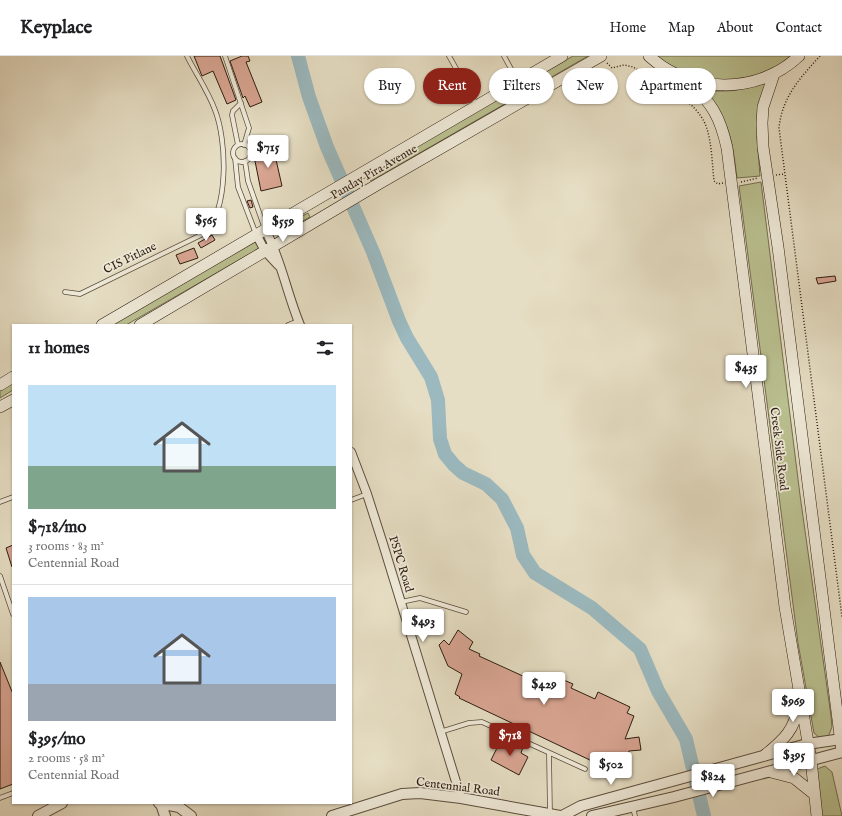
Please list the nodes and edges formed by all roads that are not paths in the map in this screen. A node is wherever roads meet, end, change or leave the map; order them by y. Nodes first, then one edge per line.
1 (186, 56) edge
2 (225, 56) edge
3 (449, 56) edge
4 (504, 56) edge
5 (562, 56) edge
6 (649, 56) edge
7 (799, 56) edge
8 (603, 57) edge
9 (510, 68) edge
10 (542, 68) edge
11 (666, 68) edge
12 (774, 74) junction
13 (716, 84) edge
14 (489, 99) edge
15 (241, 103) junction
16 (709, 104) edge
17 (477, 106) junction
18 (244, 144) junction
19 (238, 145) junction
20 (235, 158) junction
21 (245, 161) junction
22 (261, 218) junction
23 (251, 222) junction
24 (260, 232) junction
25 (269, 248) junction
26 (66, 292) dead end
27 (299, 323) edge
28 (104, 324) edge
29 (142, 324) edge
30 (12, 378) edge
31 (0, 385) edge
32 (12, 401) edge
33 (0, 407) edge
34 (352, 455) edge
35 (367, 494) junction
36 (12, 497) edge
37 (352, 500) edge
38 (0, 502) edge
39 (0, 576) edge
40 (400, 602) junction
41 (12, 611) edge
42 (466, 612) dead end
43 (833, 669) junction
44 (801, 699) junction
45 (842, 701) edge
46 (440, 732) junction
47 (807, 744) junction
48 (842, 745) edge
49 (549, 753) junction
50 (766, 755) junction
51 (811, 760) junction
52 (586, 769) dead end
53 (771, 772) junction
54 (12, 793) edge
55 (814, 794) junction
56 (0, 798) edge
57 (460, 798) junction
58 (60, 804) edge
59 (160, 804) edge
60 (165, 804) edge
61 (634, 811) edge
62 (557, 815) edge
63 (38, 816) edge
64 (165, 816) edge
65 (191, 816) edge
66 (332, 816) edge
67 (592, 816) edge
68 (817, 816) edge

1 - 26 lane, CIS Pitlane
2 - 15 lane
3 - 17 lane
4 - 9 lane
5 - 10 main road, Panday Pira Avenue
6 - 11 main road
7 - 12 main road
8 - 25 main road, Panday Pira Avenue
12 - 13 main road
12 - 43 main road, Creek Side Road
14 - 17 main road, Panday Pira Avenue
15 - 18 lane
15 - 19 lane
16 - 44 main road, Creek Side Road
17 - 24 main road, Panday Pira Avenue
18 - 19 lane
18 - 21 lane
19 - 20 lane
20 - 21 lane
20 - 23 lane
21 - 22 lane
22 - 23 lane
22 - 24 lane
23 - 24 lane
24 - 25 street
24 - 28 main road, Panday Pira Avenue
25 - 27 street
25 - 29 main road, Panday Pira Avenue
30 - 31 main road
32 - 33 main road
34 - 35 street, PSPC Road
35 - 37 lane
35 - 40 street, PSPC Road
36 - 38 lane
39 - 41 lane
40 - 42 lane
40 - 46 street, PSPC Road
43 - 45 main road
43 - 48 main road, Creek Side Road
44 - 47 main road, Creek Side Road
44 - 50 main road
46 - 49 lane
46 - 57 street, PSPC Road
47 - 48 street
47 - 50 street
47 - 51 main road, Creek Side Road
48 - 51 street
49 - 52 lane
49 - 62 lane
50 - 62 street
51 - 53 street
51 - 55 main road, Creek Side Road
53 - 55 main road
53 - 61 street
54 - 56 lane
55 - 68 main road, Creek Side Road
57 - 62 street, Centennial Road
57 - 66 street, Centennial Road
58 - 63 street
59 - 64 street
60 - 65 street
61 - 67 street

